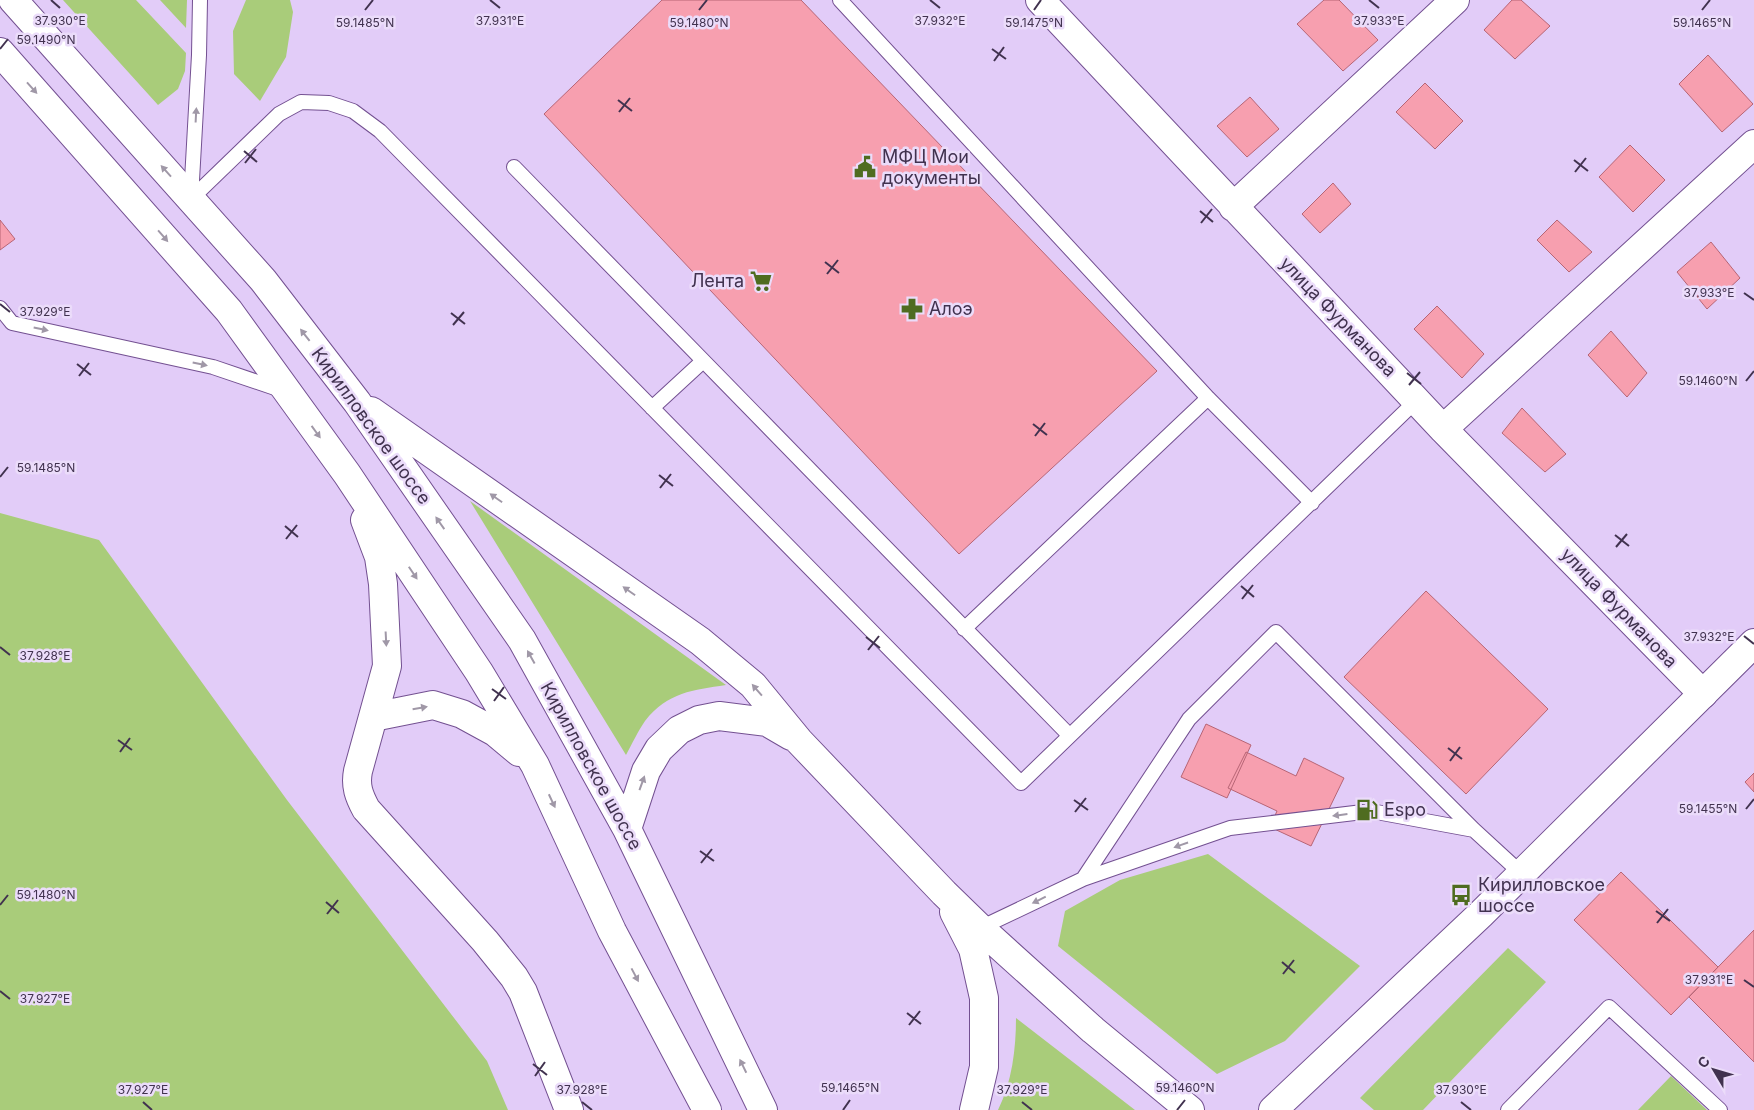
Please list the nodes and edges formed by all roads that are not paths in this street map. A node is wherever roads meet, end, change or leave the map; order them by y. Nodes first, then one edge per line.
1 (13, 0) edge
2 (200, 0) edge
3 (840, 0) edge
4 (1040, 0) edge
5 (1455, 0) edge
6 (0, 52) edge
7 (1754, 144) edge
8 (514, 167) dead end
9 (191, 199) junction
10 (1233, 207) junction
11 (0, 308) edge
12 (703, 361) junction
13 (287, 392) junction
14 (1208, 398) junction
15 (1417, 400) junction
16 (356, 402) junction
17 (652, 408) junction
18 (1443, 429) junction
19 (347, 474) junction
20 (1312, 503) junction
21 (964, 629) junction
22 (1754, 643) edge
23 (1703, 694) junction
24 (372, 717) junction
25 (1069, 735) junction
26 (799, 741) junction
27 (535, 765) junction
28 (627, 829) junction
29 (1474, 830) junction
30 (1522, 874) junction
31 (1083, 879) junction
32 (944, 893) junction
33 (980, 928) junction
34 (569, 1110) edge
35 (707, 1110) edge
36 (763, 1110) edge
37 (974, 1110) edge
38 (1190, 1110) edge
39 (1273, 1110) edge
40 (1508, 1110) edge
41 (1720, 1110) edge

9 -> 1 main road, Кирилловское шоссе
9 -> 2 lane
3 - 14 lane
4 - 10 main road, улица Фурманова
5 - 10 main road
6 -> 13 main road
7 - 18 main road
8 - 12 lane
16 -> 9 main road, Кирилловское шоссе
9 - 17 lane
10 - 15 main road, улица Фурманова
11 -> 13 lane
12 - 17 lane
12 - 21 lane
13 -> 19 main road
14 - 20 lane
14 - 21 lane
15 - 18 main road, улица Фурманова
15 - 20 lane
26 -> 16 main road
28 -> 16 main road, Кирилловское шоссе
17 - 25 lane
18 - 23 main road, улица Фурманова
19 -> 24 main road
19 -> 27 main road
20 - 25 lane
21 - 25 lane
22 - 23 main road
23 - 30 main road
24 -> 27 main road
24 - 34 main road
28 -> 26 main road
26 - 32 main road
27 -> 35 main road
36 -> 28 main road, Кирилловское шоссе
29 - 30 lane
29 -> 31 lane
29 - 31 lane
30 - 39 main road
31 -> 33 lane
32 - 33 main road
32 - 37 main road
33 - 38 main road
40 - 41 lane

